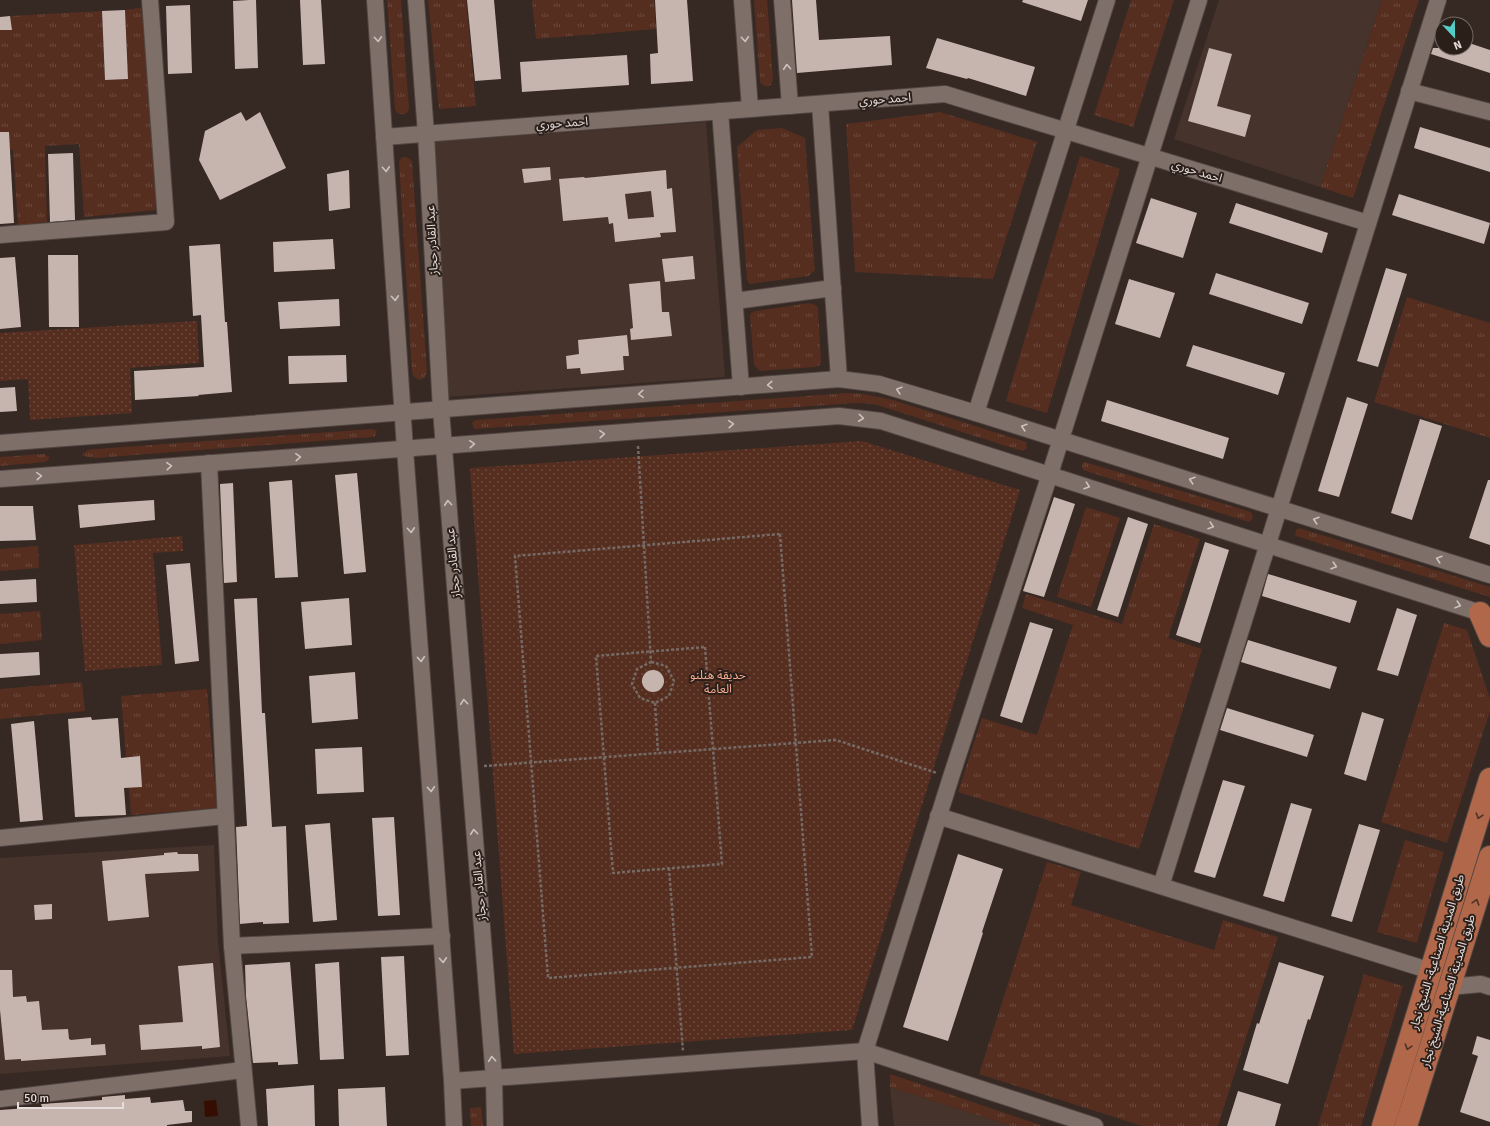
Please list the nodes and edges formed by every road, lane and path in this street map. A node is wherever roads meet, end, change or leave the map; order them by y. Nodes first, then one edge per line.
1 (150, 0) edge
2 (375, 0) edge
3 (416, 0) edge
4 (742, 0) edge
5 (782, 0) edge
6 (1107, 0) edge
7 (1199, 0) edge
8 (1438, 0) edge
9 (1409, 91) junction
10 (820, 104) junction
11 (790, 106) junction
12 (750, 109) junction
13 (720, 111) junction
14 (1490, 112) edge
15 (1066, 131) junction
16 (426, 134) junction
17 (384, 137) junction
18 (1150, 156) junction
19 (1368, 223) junction
20 (0, 235) edge
21 (833, 288) junction
22 (735, 301) junction
23 (839, 379) junction
24 (741, 387) junction
25 (441, 410) junction
26 (403, 413) junction
27 (976, 413) junction
28 (637, 431) junction
29 (1061, 439) junction
30 (0, 444) edge
31 (444, 446) junction
32 (405, 449) junction
33 (209, 463) junction
34 (1050, 474) junction
35 (0, 479) edge
36 (1279, 508) junction
37 (1268, 544) junction
38 (644, 545) junction
39 (1490, 575) edge
40 (1485, 614) edge
41 (1490, 636) edge
42 (650, 652) junction
43 (651, 662) junction
44 (655, 703) junction
45 (796, 743) junction
46 (713, 749) junction
47 (658, 753) junction
48 (604, 757) junction
49 (532, 762) junction
50 (469, 767) junction
51 (951, 777) junction
52 (1490, 779) edge
53 (225, 816) junction
54 (938, 816) junction
55 (0, 838) edge
56 (1490, 857) edge
57 (669, 868) junction
58 (1161, 886) junction
59 (442, 936) junction
60 (232, 946) junction
61 (677, 968) junction
62 (1431, 971) junction
63 (1449, 987) junction
64 (1490, 987) edge
65 (865, 1051) junction
66 (684, 1064) junction
67 (243, 1070) junction
68 (494, 1079) junction
69 (452, 1081) junction
70 (0, 1099) edge
71 (249, 1126) edge
72 (454, 1126) edge
73 (495, 1126) edge
74 (870, 1126) edge
75 (1095, 1126) edge
76 (1383, 1126) edge
77 (1406, 1126) edge

1 - 20 street
2 -> 17 street
3 - 16 street, عبد القادر حجاز
4 -> 12 street
11 -> 5 street
6 - 15 street
7 - 18 street
8 - 9 street
9 - 14 street
9 - 19 street
10 - 11 street, احمد حوري
10 - 15 street, احمد حوري
10 - 21 street
11 - 12 street, احمد حوري
12 - 13 street, احمد حوري
13 - 16 street, احمد حوري
13 - 22 street
15 - 18 street, احمد حوري
15 - 27 street
16 - 17 street, احمد حوري
16 - 25 street, عبد القادر حجاز
17 -> 26 street
18 - 19 street, احمد حوري
18 - 29 street
19 - 36 street
21 - 22 street
21 - 23 street
22 - 24 street
23 -> 24 street
27 -> 23 street
24 -> 25 street
25 - 26 street
25 - 31 street, عبد القادر حجاز
26 - 30 street
26 - 32 street
29 -> 27 street
31 -> 28 street
28 -> 34 street
28 - 38 path
29 - 34 street
36 -> 29 street
31 - 32 street
50 -> 31 street, عبد القادر حجاز
33 -> 32 street
32 -> 59 street
35 -> 33 street
33 - 53 street
34 -> 37 street
34 - 51 street
36 - 37 street
39 -> 36 street
37 -> 40 street
37 - 58 street
38 - 42 path
38 - 45 path
38 - 49 path
40 - 41 main road
42 - 43 path
42 - 46 path
42 - 48 path
43 - 44 path
43 - 44 path
44 - 47 path
45 - 46 path
45 - 51 path
45 - 61 path
46 - 47 path
46 - 57 path
47 - 48 path
48 - 49 path
48 - 57 path
49 - 50 path
49 - 61 path
68 -> 50 street, عبد القادر حجاز
51 - 54 street
52 -> 62 main road, طريق المدينة الصناعية- الشيخ نجار
53 - 55 street
53 - 60 street
54 - 58 street
54 - 65 street
63 -> 56 main road, طريق المدينة الصناعية-الشيخ نجار
57 - 61 path
58 - 62 street
59 - 60 street
59 -> 69 street
60 - 67 street
61 - 66 path
62 -> 76 main road, طريق المدينة الصناعية- الشيخ نجار
63 - 64 street
63 - 77 main road, طريق المدينة الصناعية-الشيخ نجار
65 - 66 street
65 - 74 street
65 - 75 street
66 - 68 street
67 - 70 street
67 - 71 street
68 - 69 street
68 - 73 street, عبد القادر حجاز
69 - 72 street

